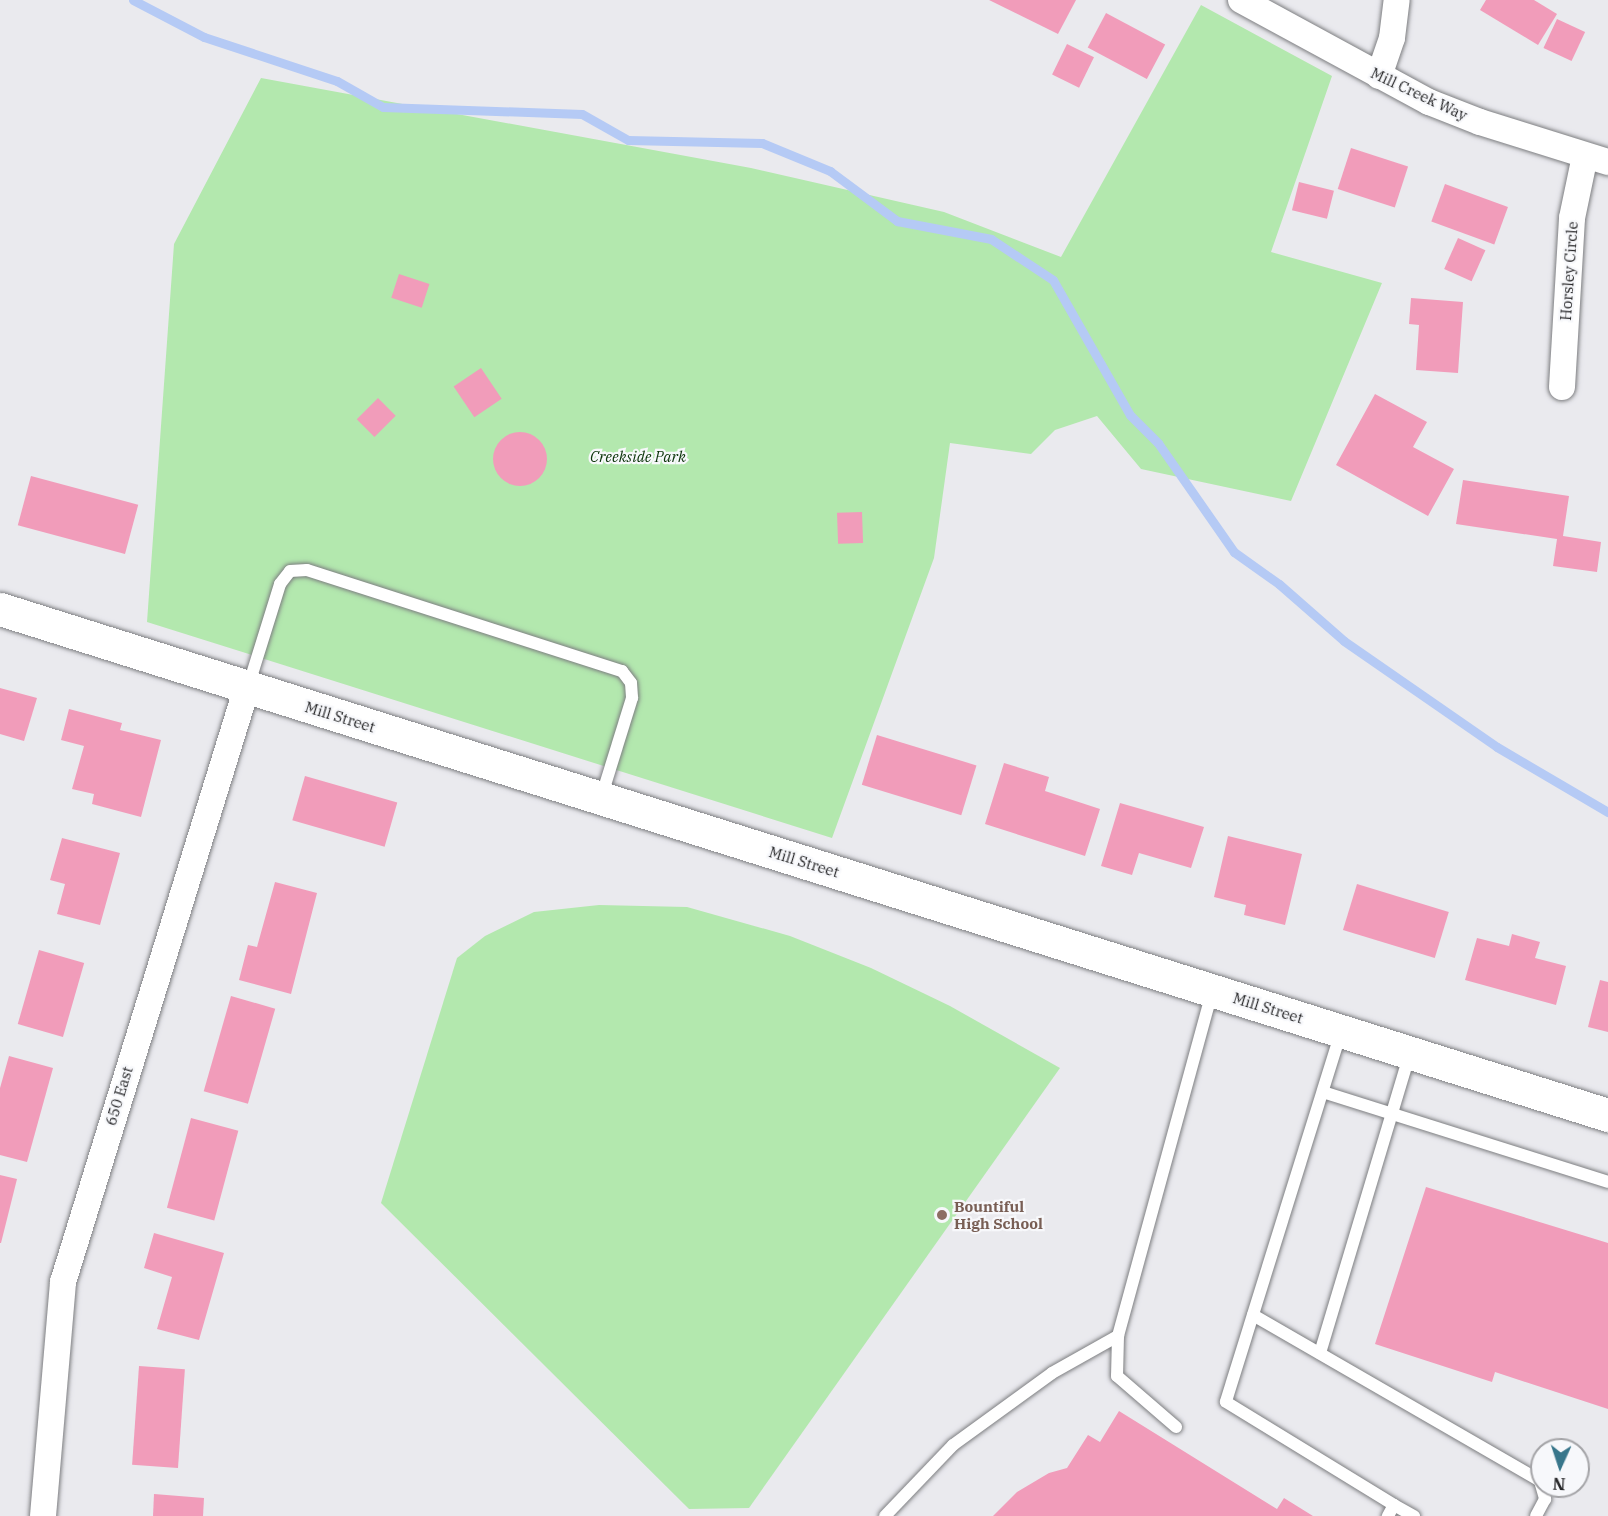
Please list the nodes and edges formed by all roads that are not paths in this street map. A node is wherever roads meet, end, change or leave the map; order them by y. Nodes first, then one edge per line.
1 (1241, 0) edge
2 (1398, 0) edge
3 (1379, 76) junction
4 (1597, 159) edge
5 (1562, 387) dead end
6 (0, 609) edge
7 (248, 687) junction
8 (601, 799) junction
9 (1212, 991) junction
10 (1342, 1031) junction
11 (1410, 1053) junction
12 (1323, 1092) junction
13 (1391, 1114) junction
14 (1608, 1115) edge
15 (1608, 1182) edge
16 (1253, 1315) junction
17 (1118, 1336) junction
18 (1320, 1353) junction
19 (1176, 1427) dead end
20 (1391, 1511) edge
21 (44, 1516) edge
22 (885, 1516) edge
23 (1414, 1516) edge
24 (1536, 1516) edge

1 - 3 street, Mill Creek Way
2 - 3 street
3 - 4 street, Mill Creek Way
4 - 5 street, Horsley Circle
6 - 7 street, Mill Street
7 - 8 street, Mill Street
7 - 8 lane
7 - 21 street, 650 East
8 - 9 street, Mill Street
9 - 10 street, Mill Street
9 - 17 lane
10 - 11 street, Mill Street
10 - 12 lane
11 - 13 lane
11 - 14 street, Mill Street
12 - 13 lane
12 - 16 lane
13 - 15 lane
13 - 18 lane
16 - 18 lane
16 - 20 lane
17 - 19 lane
17 - 22 lane
18 - 24 lane
20 - 23 lane

